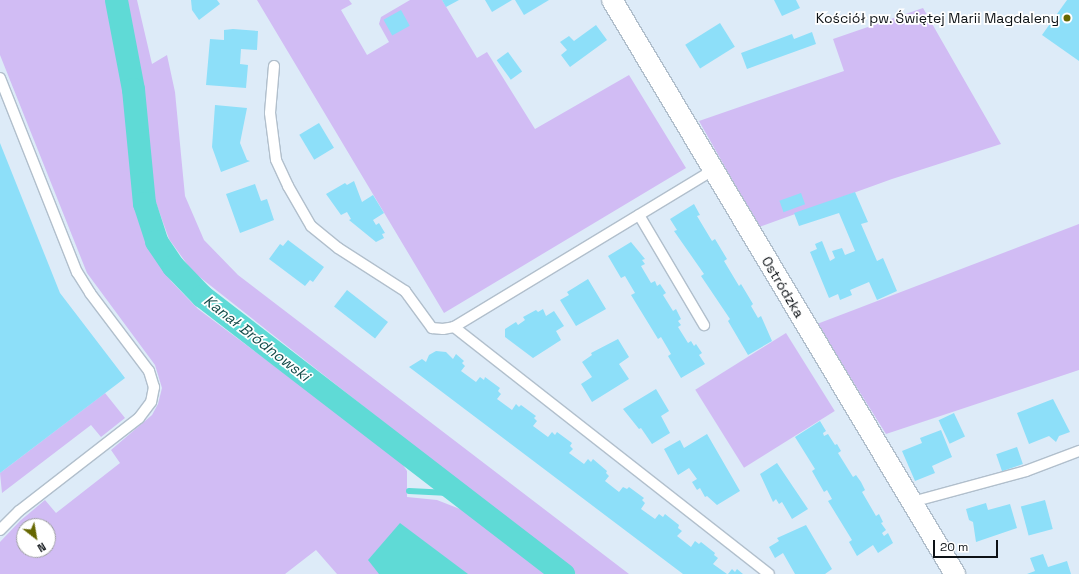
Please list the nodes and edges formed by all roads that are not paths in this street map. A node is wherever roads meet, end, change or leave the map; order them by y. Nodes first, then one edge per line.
1 (612, 0) edge
2 (274, 66) dead end
3 (0, 78) edge
4 (713, 170) junction
5 (638, 215) junction
6 (704, 325) dead end
7 (454, 327) junction
8 (1079, 450) edge
9 (912, 502) junction
10 (0, 530) edge
11 (769, 574) edge
12 (955, 574) edge

1 - 4 street, Ostródzka
2 - 7 lane
3 - 10 lane
4 - 5 lane
4 - 9 street, Ostródzka
5 - 6 lane
5 - 7 lane
7 - 11 lane
8 - 9 lane
9 - 12 street, Ostródzka

